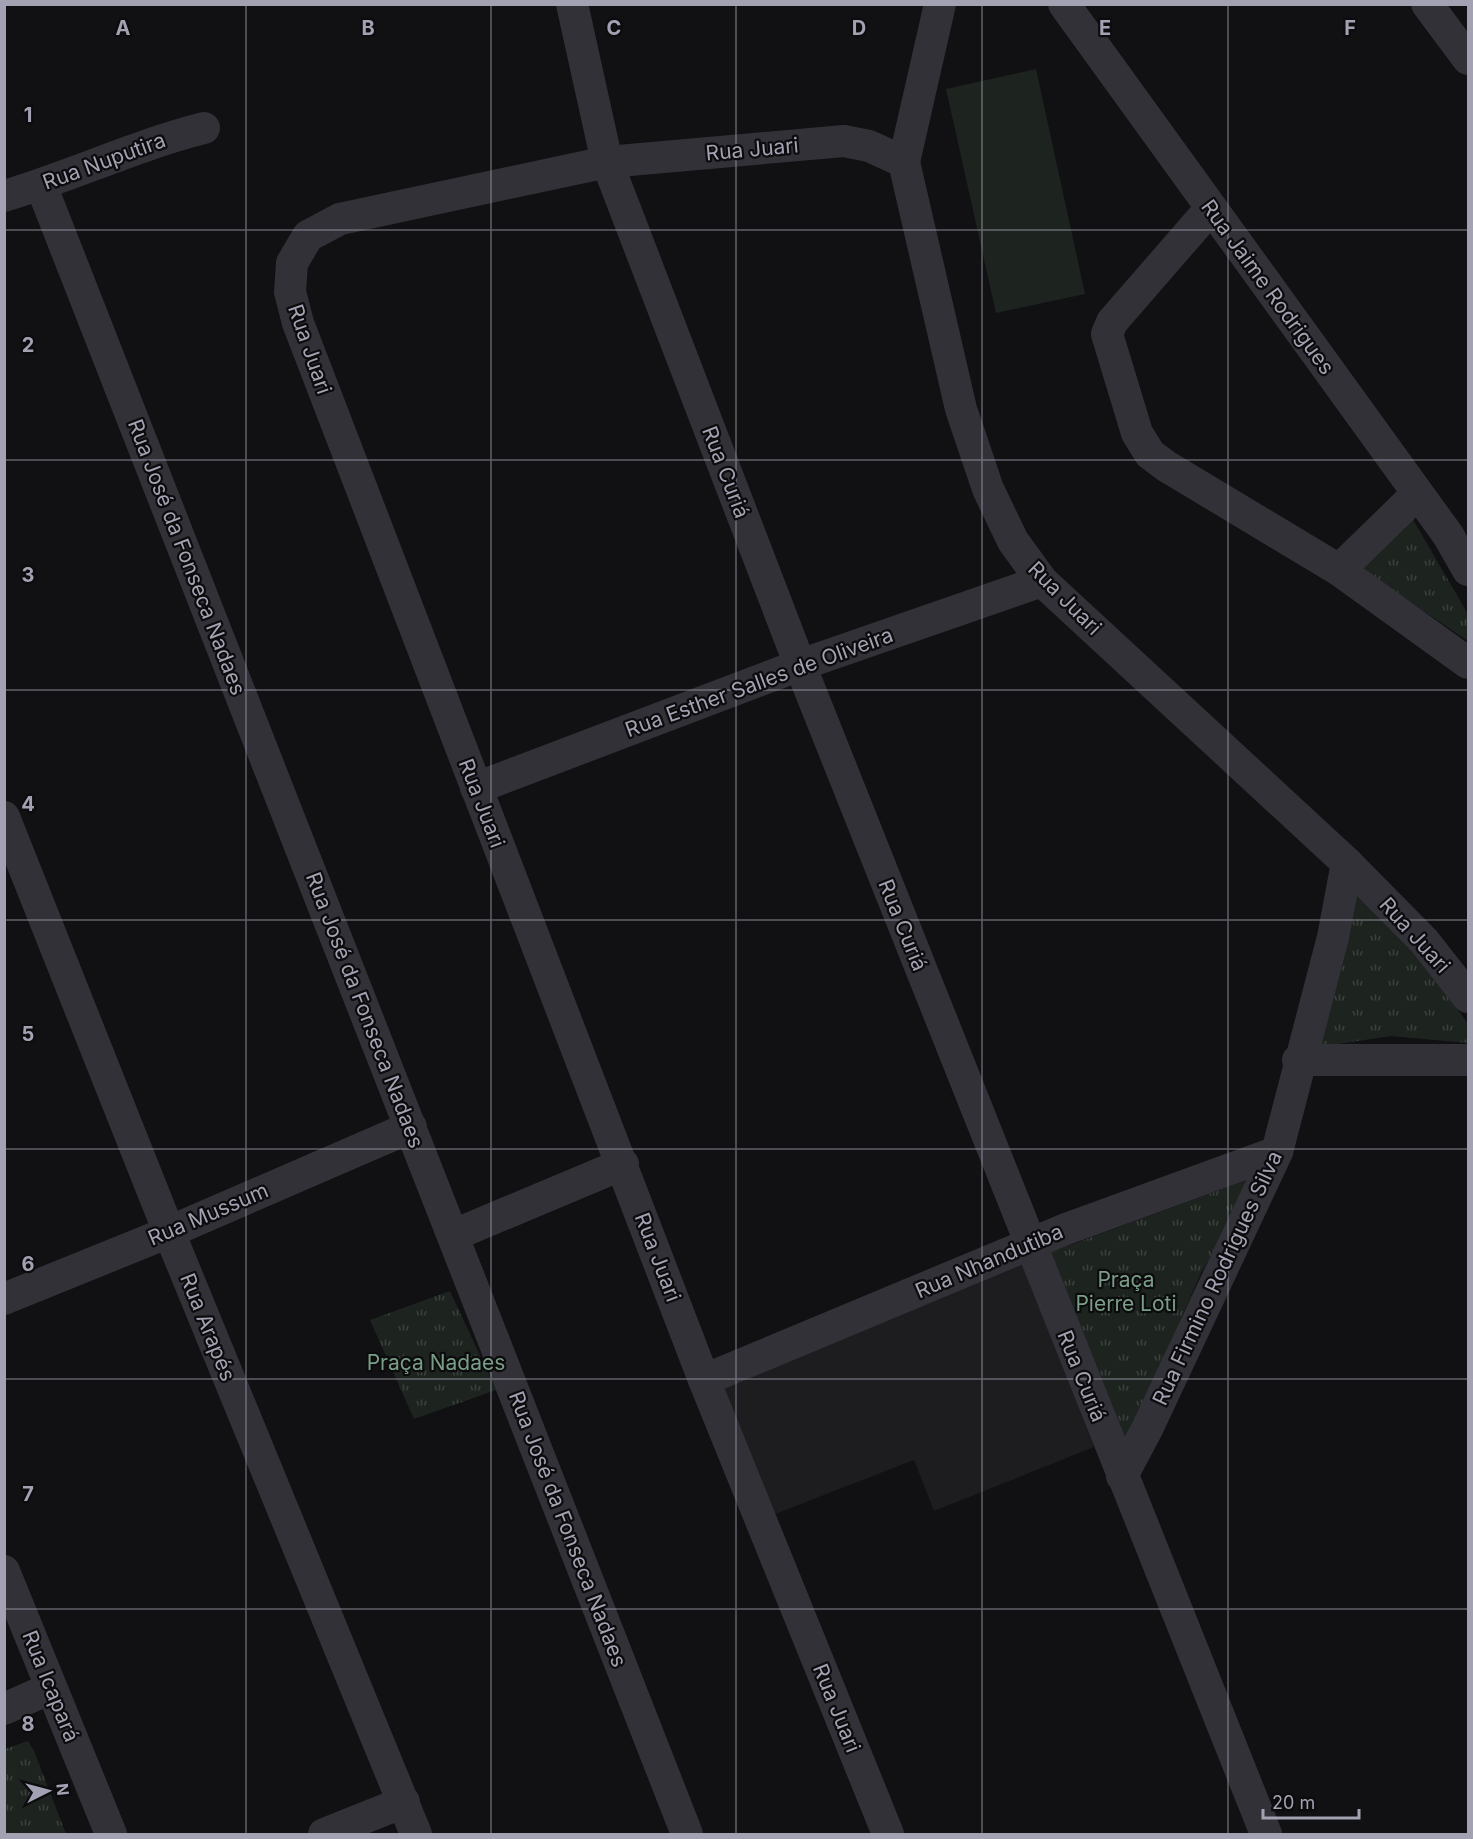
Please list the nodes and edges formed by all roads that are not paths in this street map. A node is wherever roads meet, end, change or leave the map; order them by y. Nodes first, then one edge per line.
1 (572, 4) edge
2 (940, 4) edge
3 (1065, 4) edge
4 (1427, 4) edge
5 (1468, 59) edge
6 (204, 128) dead end
7 (607, 162) junction
8 (904, 162) junction
9 (41, 185) junction
10 (4, 196) edge
11 (1211, 208) junction
12 (1417, 494) junction
13 (1339, 570) junction
14 (1468, 570) edge
15 (1042, 581) junction
16 (1468, 663) edge
17 (800, 665) junction
18 (476, 788) junction
19 (4, 817) edge
20 (1347, 863) junction
21 (1468, 997) edge
22 (1298, 1060) junction
23 (1468, 1060) edge
24 (411, 1127) junction
25 (1276, 1152) junction
26 (623, 1164) junction
27 (170, 1232) junction
28 (454, 1235) junction
29 (1030, 1245) junction
30 (4, 1299) edge
31 (704, 1380) junction
32 (1122, 1476) junction
33 (4, 1571) edge
34 (51, 1688) junction
35 (4, 1709) edge
36 (404, 1802) junction
37 (111, 1834) edge
38 (324, 1834) edge
39 (416, 1834) edge
40 (687, 1834) edge
41 (888, 1834) edge
42 (1266, 1834) edge

1 - 7 street, Rua Curiá
2 - 8 street
3 - 11 street, Rua Jaime Rodrigues
4 - 5 street
6 - 9 street, Rua Nuputira
7 - 8 street, Rua Juari
7 - 17 street, Rua Curiá
7 - 18 street, Rua Juari
8 - 15 street, Rua Juari
9 - 10 street, Rua Nuputira
9 - 24 street, Rua José da Fonseca Nadaes
11 - 12 street, Rua Jaime Rodrigues
11 - 13 street
12 - 13 street
12 - 14 street, Rua Jaime Rodrigues
13 - 16 street
15 - 17 street, Rua Esther Salles de Oliveira
15 - 20 street, Rua Juari
17 - 18 street, Rua Esther Salles de Oliveira
17 - 29 street, Rua Curiá
18 - 26 street, Rua Juari
19 - 27 street, Rua Arapés
20 - 21 street, Rua Juari
20 - 22 street, Rua Firmino Rodrigues Silva
22 - 23 street
22 - 25 street, Rua Firmino Rodrigues Silva
24 - 27 street, Rua Mussum
24 - 28 street, Rua José da Fonseca Nadaes
25 - 29 street, Rua Nhandutiba
25 - 32 street, Rua Firmino Rodrigues Silva
26 - 28 street
26 - 31 street, Rua Juari
27 - 30 street, Rua Mussum
27 - 36 street, Rua Arapés
28 - 40 street, Rua José da Fonseca Nadaes
29 - 31 street, Rua Nhandutiba
29 - 32 street, Rua Curiá
31 - 41 street, Rua Juari
32 - 42 street, Rua Curiá
33 - 34 street, Rua Icapará
34 - 35 street
34 - 37 street, Rua Icapará
36 - 38 street
36 - 39 street, Rua Arapés

